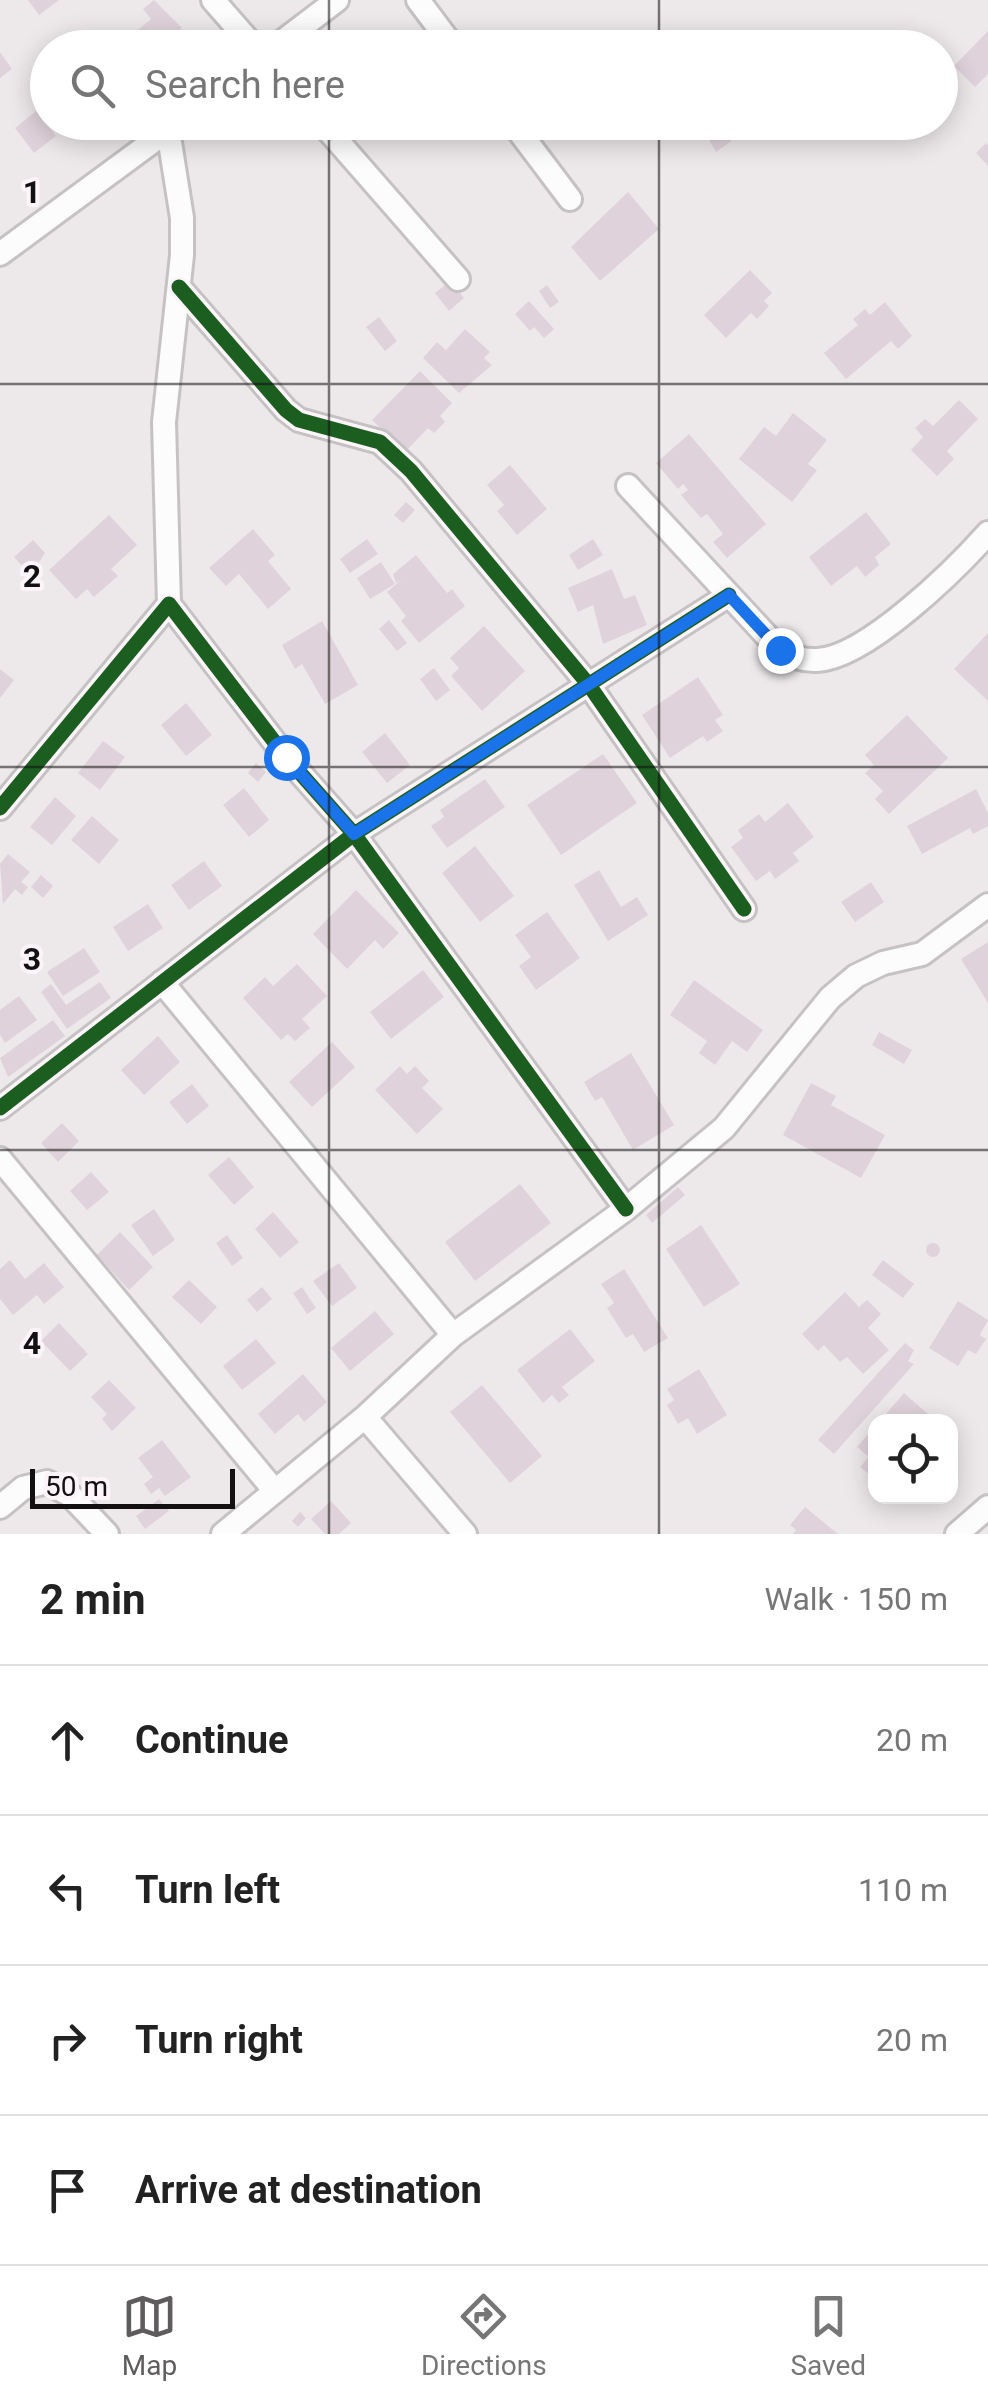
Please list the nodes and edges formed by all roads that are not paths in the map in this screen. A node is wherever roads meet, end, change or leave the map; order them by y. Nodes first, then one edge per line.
1 (213, 0) edge
2 (337, 0) edge
3 (418, 0) edge
4 (239, 30) edge
5 (298, 30) edge
6 (440, 30) edge
7 (154, 140) edge
8 (174, 140) edge
9 (337, 140) edge
10 (526, 140) edge
11 (570, 198) dead end
12 (0, 254) edge
13 (458, 279) dead end
14 (179, 288) junction
15 (628, 486) dead end
16 (988, 534) edge
17 (729, 595) junction
18 (169, 604) junction
19 (590, 684) junction
20 (0, 808) edge
21 (354, 834) junction
22 (988, 905) edge
23 (744, 908) dead end
24 (162, 982) junction
25 (0, 1108) edge
26 (0, 1160) edge
27 (626, 1209) junction
28 (452, 1335) junction
29 (365, 1417) junction
30 (274, 1490) junction
31 (0, 1507) edge
32 (988, 1507) edge
33 (108, 1534) edge
34 (223, 1534) edge
35 (464, 1534) edge
36 (957, 1534) edge

1 - 4 street
2 - 5 street
3 - 6 street
7 - 12 street
8 - 14 street
9 - 13 street
10 - 11 street
14 - 18 street
14 - 19 street
15 - 17 street
16 - 17 street
17 - 19 street
18 - 20 street
18 - 21 street
19 - 21 street
19 - 23 street
21 - 24 street
21 - 27 street
22 - 27 street
24 - 25 street
24 - 28 street
26 - 30 street
27 - 28 street
28 - 29 street
29 - 30 street
29 - 35 street
30 - 34 street
31 - 33 street
32 - 36 street

